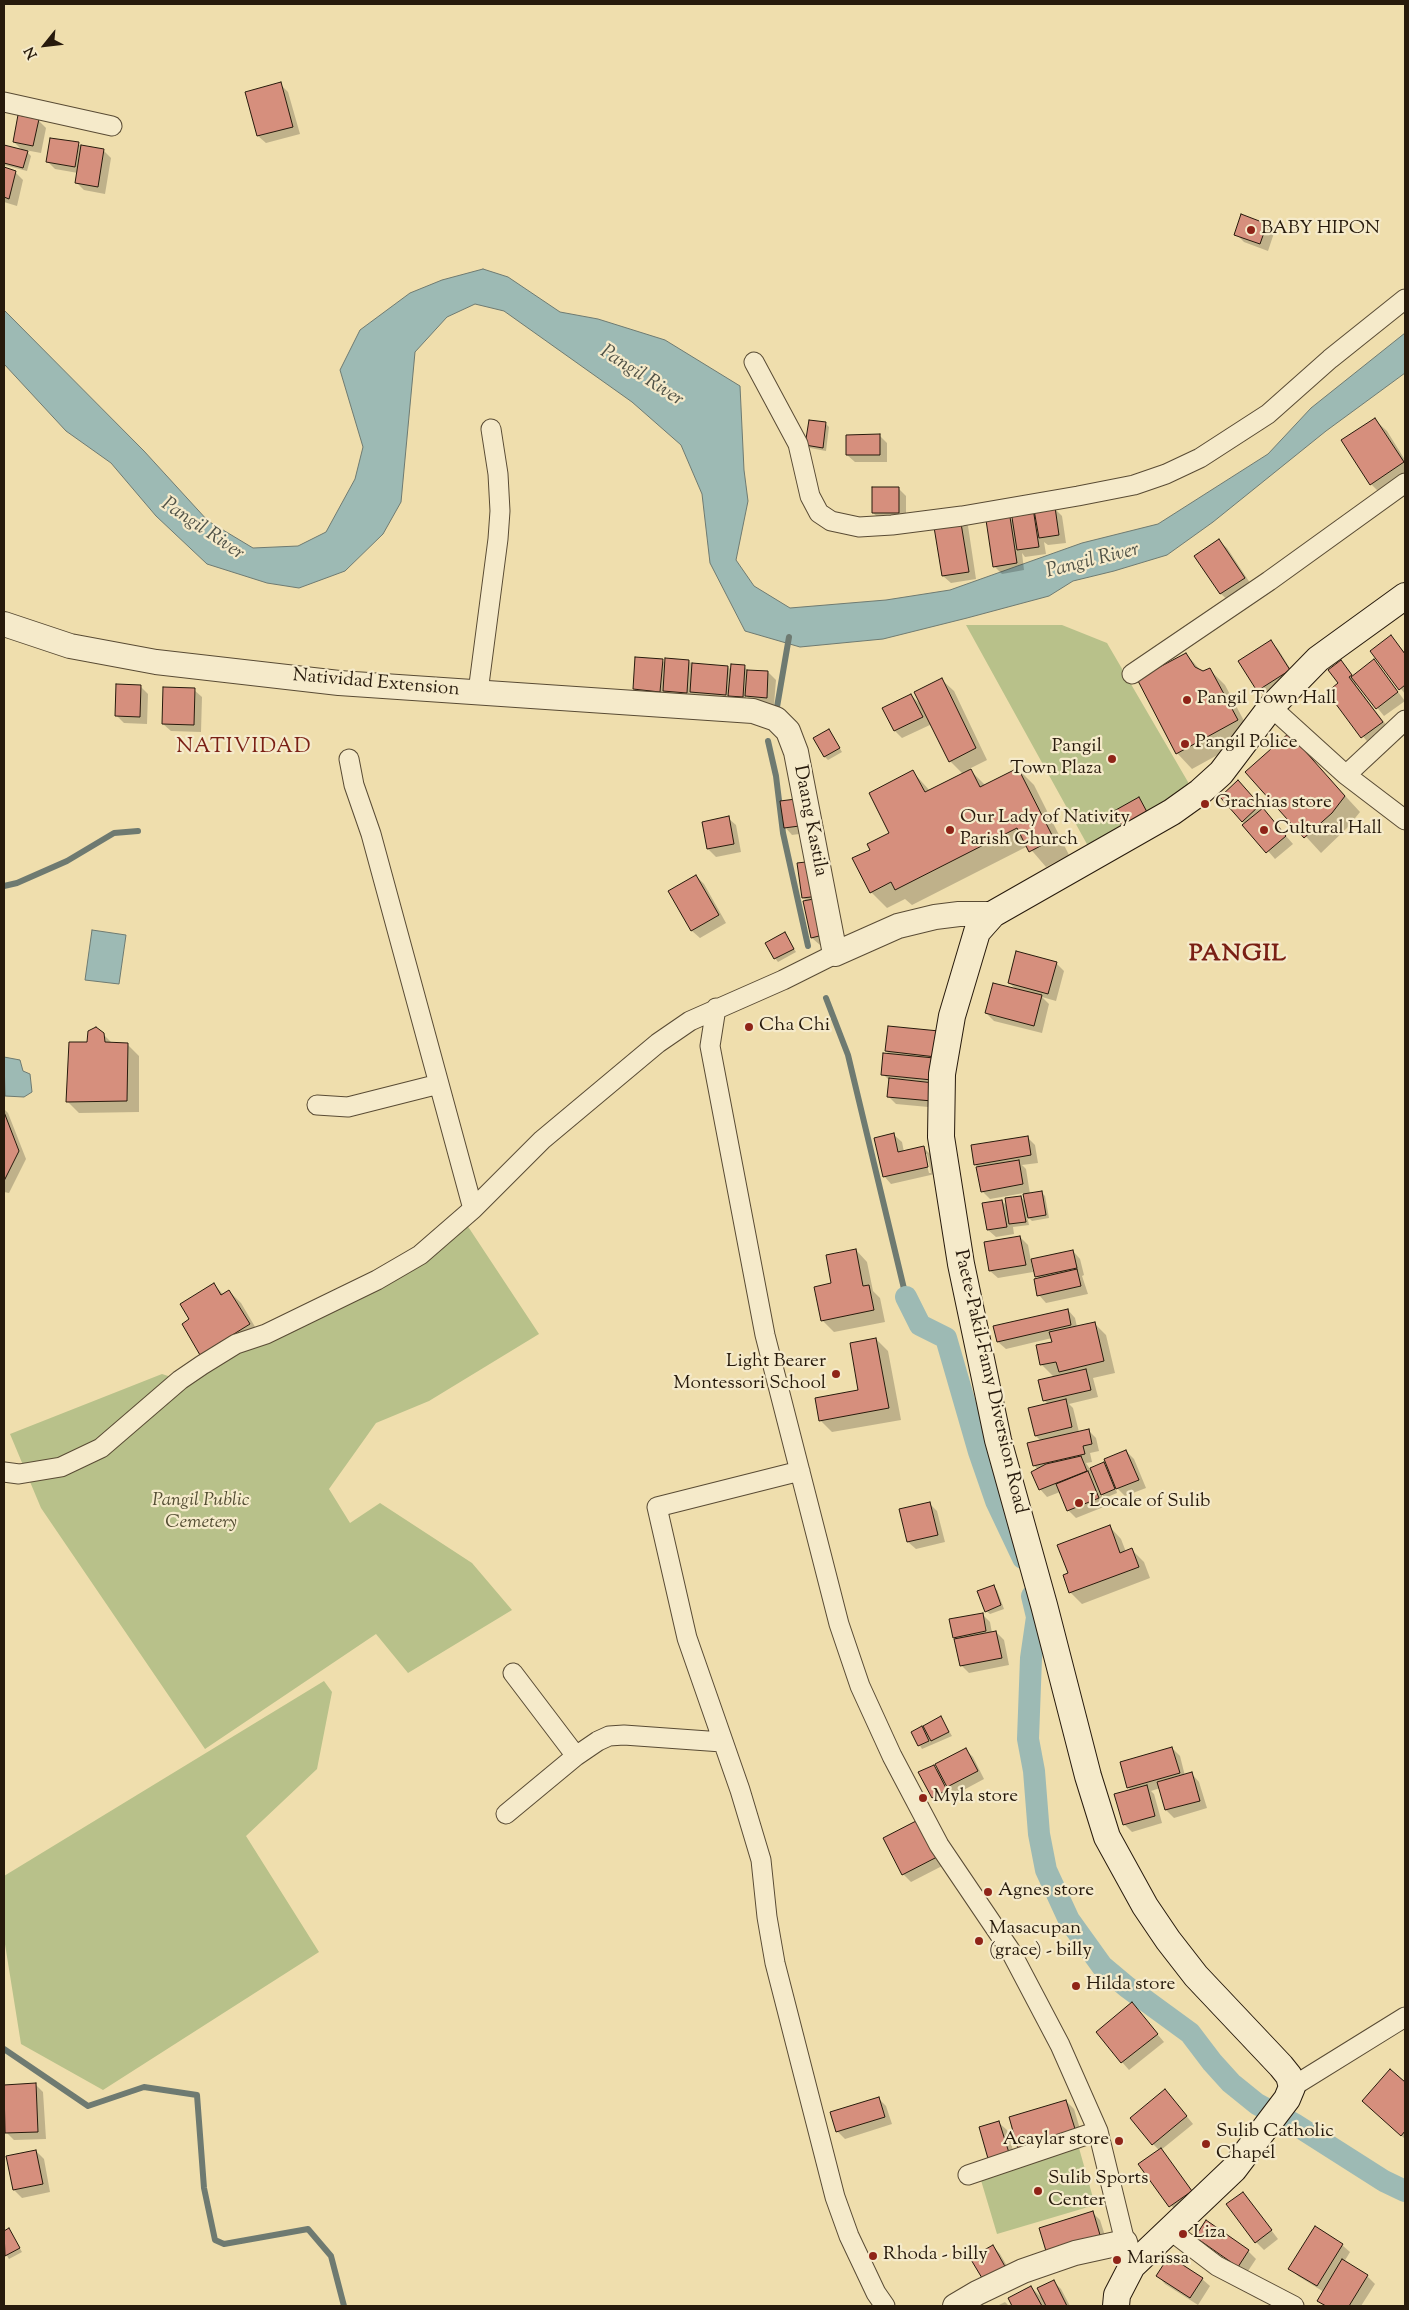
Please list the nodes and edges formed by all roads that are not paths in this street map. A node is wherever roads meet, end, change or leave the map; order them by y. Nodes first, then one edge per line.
1 (4, 102) edge
2 (112, 126) dead end
3 (1405, 298) edge
4 (754, 362) dead end
5 (491, 429) dead end
6 (1405, 483) edge
7 (1405, 596) edge
8 (4, 624) edge
9 (1132, 674) dead end
10 (478, 692) junction
11 (1271, 707) junction
12 (753, 711) joint
13 (1405, 720) edge
14 (349, 759) dead end
15 (1346, 775) junction
16 (1405, 820) edge
17 (993, 914) junction
18 (835, 954) junction
19 (716, 1008) junction
20 (439, 1084) junction
21 (318, 1105) dead end
22 (473, 1209) junction
23 (800, 1471) junction
24 (4, 1472) edge
25 (513, 1673) dead end
26 (722, 1742) junction
27 (576, 1756) junction
28 (506, 1814) dead end
29 (1405, 2017) edge
30 (1286, 2097) junction
31 (1098, 2131) junction
32 (968, 2175) dead end
33 (1171, 2231) junction
34 (1125, 2242) junction
35 (1132, 2266) junction
36 (885, 2306) edge
37 (955, 2306) edge
38 (1116, 2306) edge
39 (1294, 2306) edge

1 - 2 street
3 - 4 street
5 - 10 street
6 - 9 street
7 - 11 main road, Paete-Pakil-Famy Diversion Road
8 - 10 street, Natividad Extension
10 - 12 street, Natividad Extension
11 - 15 street
11 - 17 main road, Paete-Pakil-Famy Diversion Road
12 - 18 street, Daang Kastila
13 - 15 street
14 - 20 street
15 - 16 street
17 - 18 street
17 - 30 main road, Paete-Pakil-Famy Diversion Road
18 - 19 street
19 - 22 street
19 - 23 street
20 - 21 street
20 - 22 street
22 - 24 street
23 - 26 street
23 - 31 street
25 - 27 street
26 - 27 street
26 - 36 street
27 - 28 street
29 - 30 street
30 - 33 main road
31 - 32 street
31 - 34 street
33 - 35 main road
33 - 39 street
34 - 35 street
34 - 37 street
35 - 38 main road

